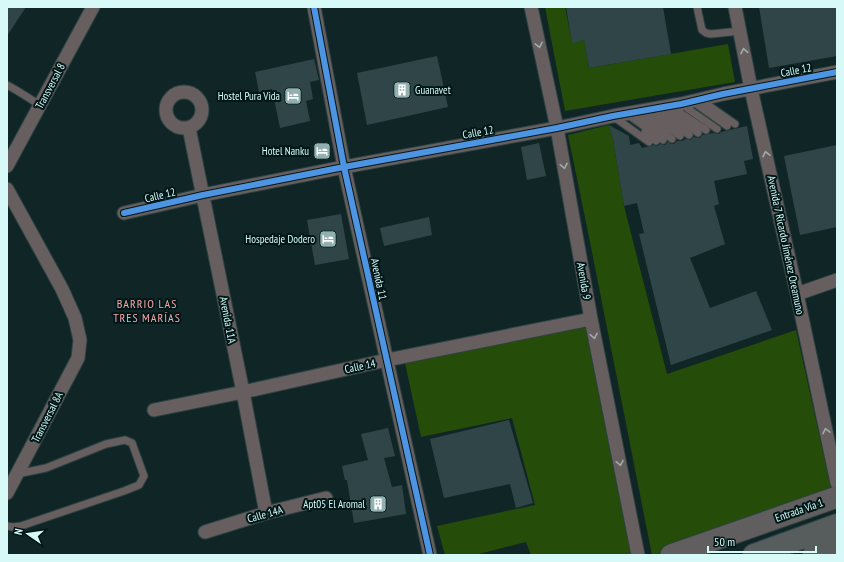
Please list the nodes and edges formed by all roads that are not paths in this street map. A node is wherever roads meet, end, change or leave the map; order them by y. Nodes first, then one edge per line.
1 (93, 7) edge
2 (314, 7) edge
3 (531, 7) edge
4 (697, 7) edge
5 (736, 7) edge
6 (740, 31) junction
7 (837, 72) edge
8 (7, 85) edge
9 (751, 89) junction
10 (40, 105) junction
11 (654, 109) junction
12 (735, 124) dead end
13 (727, 126) dead end
14 (189, 128) dead end
15 (557, 128) junction
16 (717, 129) dead end
17 (706, 130) dead end
18 (698, 133) dead end
19 (689, 135) dead end
20 (680, 136) dead end
21 (672, 139) dead end
22 (7, 166) edge
23 (344, 167) junction
24 (7, 189) edge
25 (203, 195) junction
26 (124, 214) dead end
27 (837, 280) edge
28 (797, 294) junction
29 (591, 319) junction
30 (387, 360) junction
31 (243, 392) junction
32 (154, 410) dead end
33 (17, 474) junction
34 (837, 483) edge
35 (7, 493) edge
36 (837, 497) edge
37 (326, 498) dead end
38 (266, 513) junction
39 (837, 525) edge
40 (7, 526) edge
41 (205, 532) dead end
42 (837, 547) edge
43 (430, 555) edge
44 (638, 555) edge
45 (670, 555) edge
46 (754, 555) edge
47 (814, 555) edge

1 - 10 street, Transversal 8
2 - 23 street, Avenida 11
3 -> 15 street, Avenida 9
4 - 6 lane
5 - 6 street, Avenida 7 Ricardo Jiménez Oreamuno
9 -> 6 street, Avenida 7 Ricardo Jiménez Oreamuno
7 - 9 street, Calle 12
8 - 10 lane
9 - 11 street, Calle 12
28 -> 9 street, Avenida 7 Ricardo Jiménez Oreamuno
10 - 22 street, Transversal 8
11 - 11 lane
11 - 12 lane
11 - 13 lane
11 - 15 street, Calle 12
11 - 16 lane
11 - 17 lane
11 - 18 lane
11 - 19 lane
11 - 20 lane
11 - 21 lane
14 - 25 street, Avenida 11A
15 - 23 street, Calle 12
15 -> 29 street, Avenida 9
23 - 25 street, Calle 12
23 - 30 street, Avenida 11
24 - 33 street, Transversal 8A
25 - 26 street, Calle 12
25 - 31 street, Avenida 11A
27 - 28 street
34 -> 28 street, Avenida 7 Ricardo Jiménez Oreamuno
29 - 30 street, Calle 14
29 -> 44 street, Avenida 9
30 - 31 street, Calle 14
30 - 43 street, Avenida 11
31 - 32 street, Calle 14
31 - 38 street, Avenida 11A
33 - 35 street, Transversal 8A
33 - 40 lane
36 - 45 main road, Entrada Vía 1
37 - 38 street, Calle 14A
38 - 41 street, Calle 14A
39 - 46 highway
42 - 47 highway

